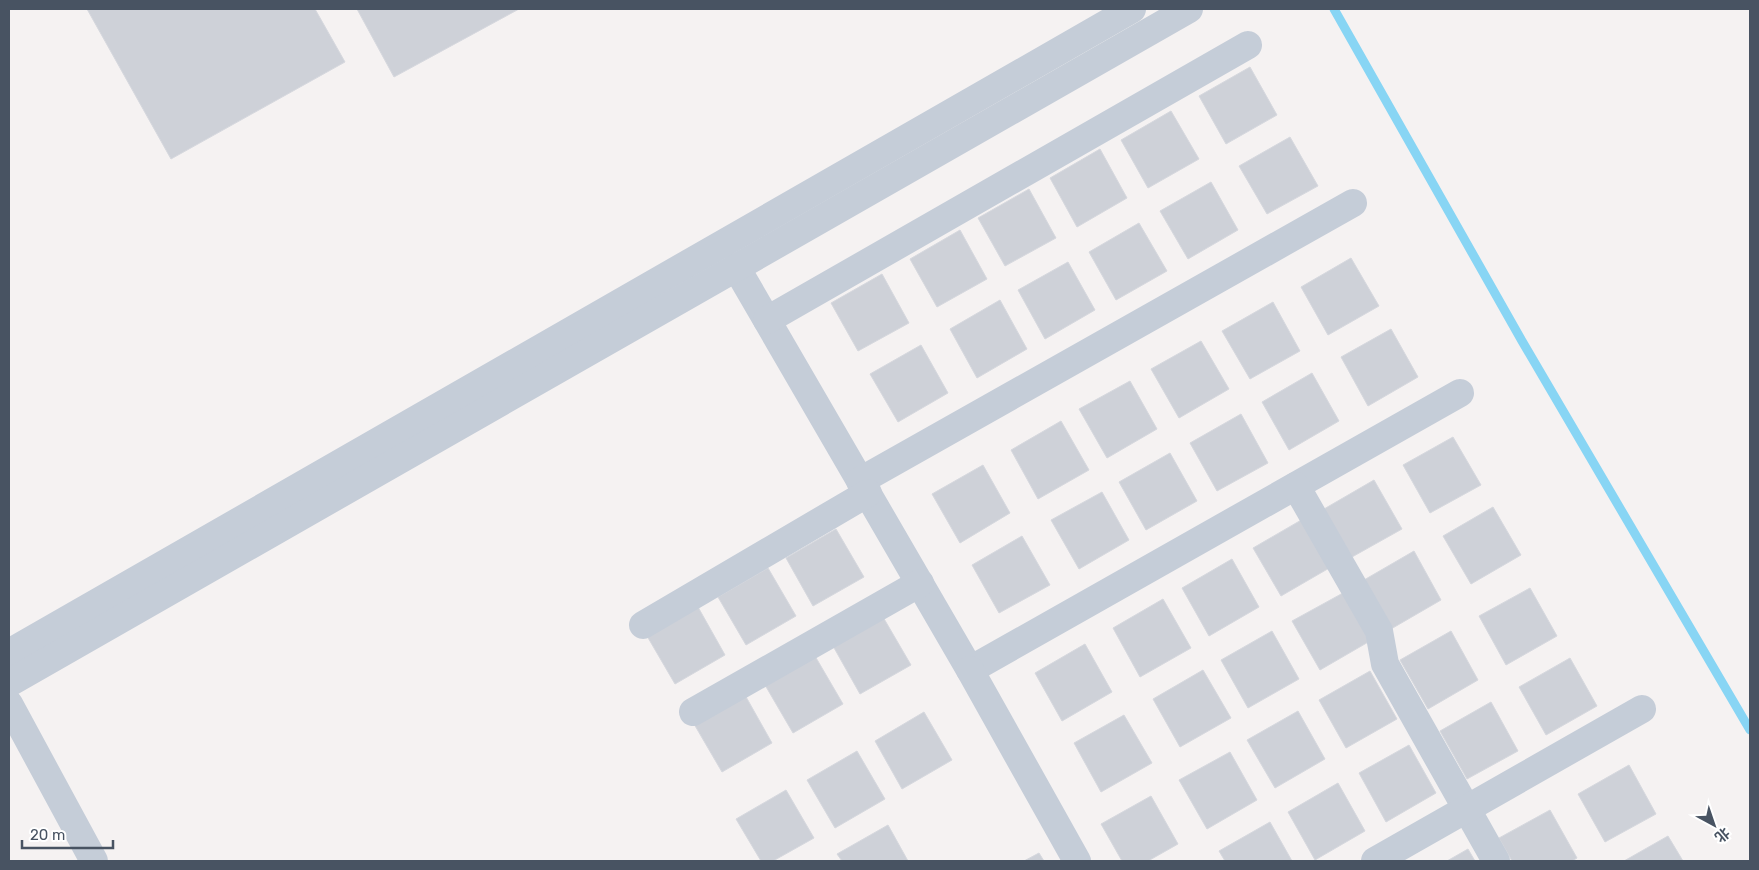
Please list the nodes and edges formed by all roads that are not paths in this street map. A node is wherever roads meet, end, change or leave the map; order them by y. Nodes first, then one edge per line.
1 (1132, 9) edge
2 (1189, 9) edge
3 (1248, 46) dead end
4 (1353, 203) dead end
5 (736, 268) junction
6 (767, 320) junction
7 (1460, 393) dead end
8 (1296, 486) junction
9 (864, 487) junction
10 (920, 584) junction
11 (643, 625) dead end
12 (9, 653) edge
13 (970, 670) junction
14 (9, 683) edge
15 (9, 704) edge
16 (1642, 709) dead end
17 (693, 712) dead end
18 (1466, 808) junction
19 (94, 861) edge
20 (1076, 861) edge
21 (1375, 861) edge
22 (1496, 861) edge

1 - 12 street
2 - 5 street
3 - 6 street
4 - 9 street
5 - 6 street
5 - 14 street
6 - 9 street
7 - 8 street
8 - 13 street
8 - 18 street
9 - 10 street
9 - 11 street
10 - 13 street
10 - 17 street
13 - 20 street
15 - 19 street
16 - 18 street
18 - 21 street
18 - 22 street

